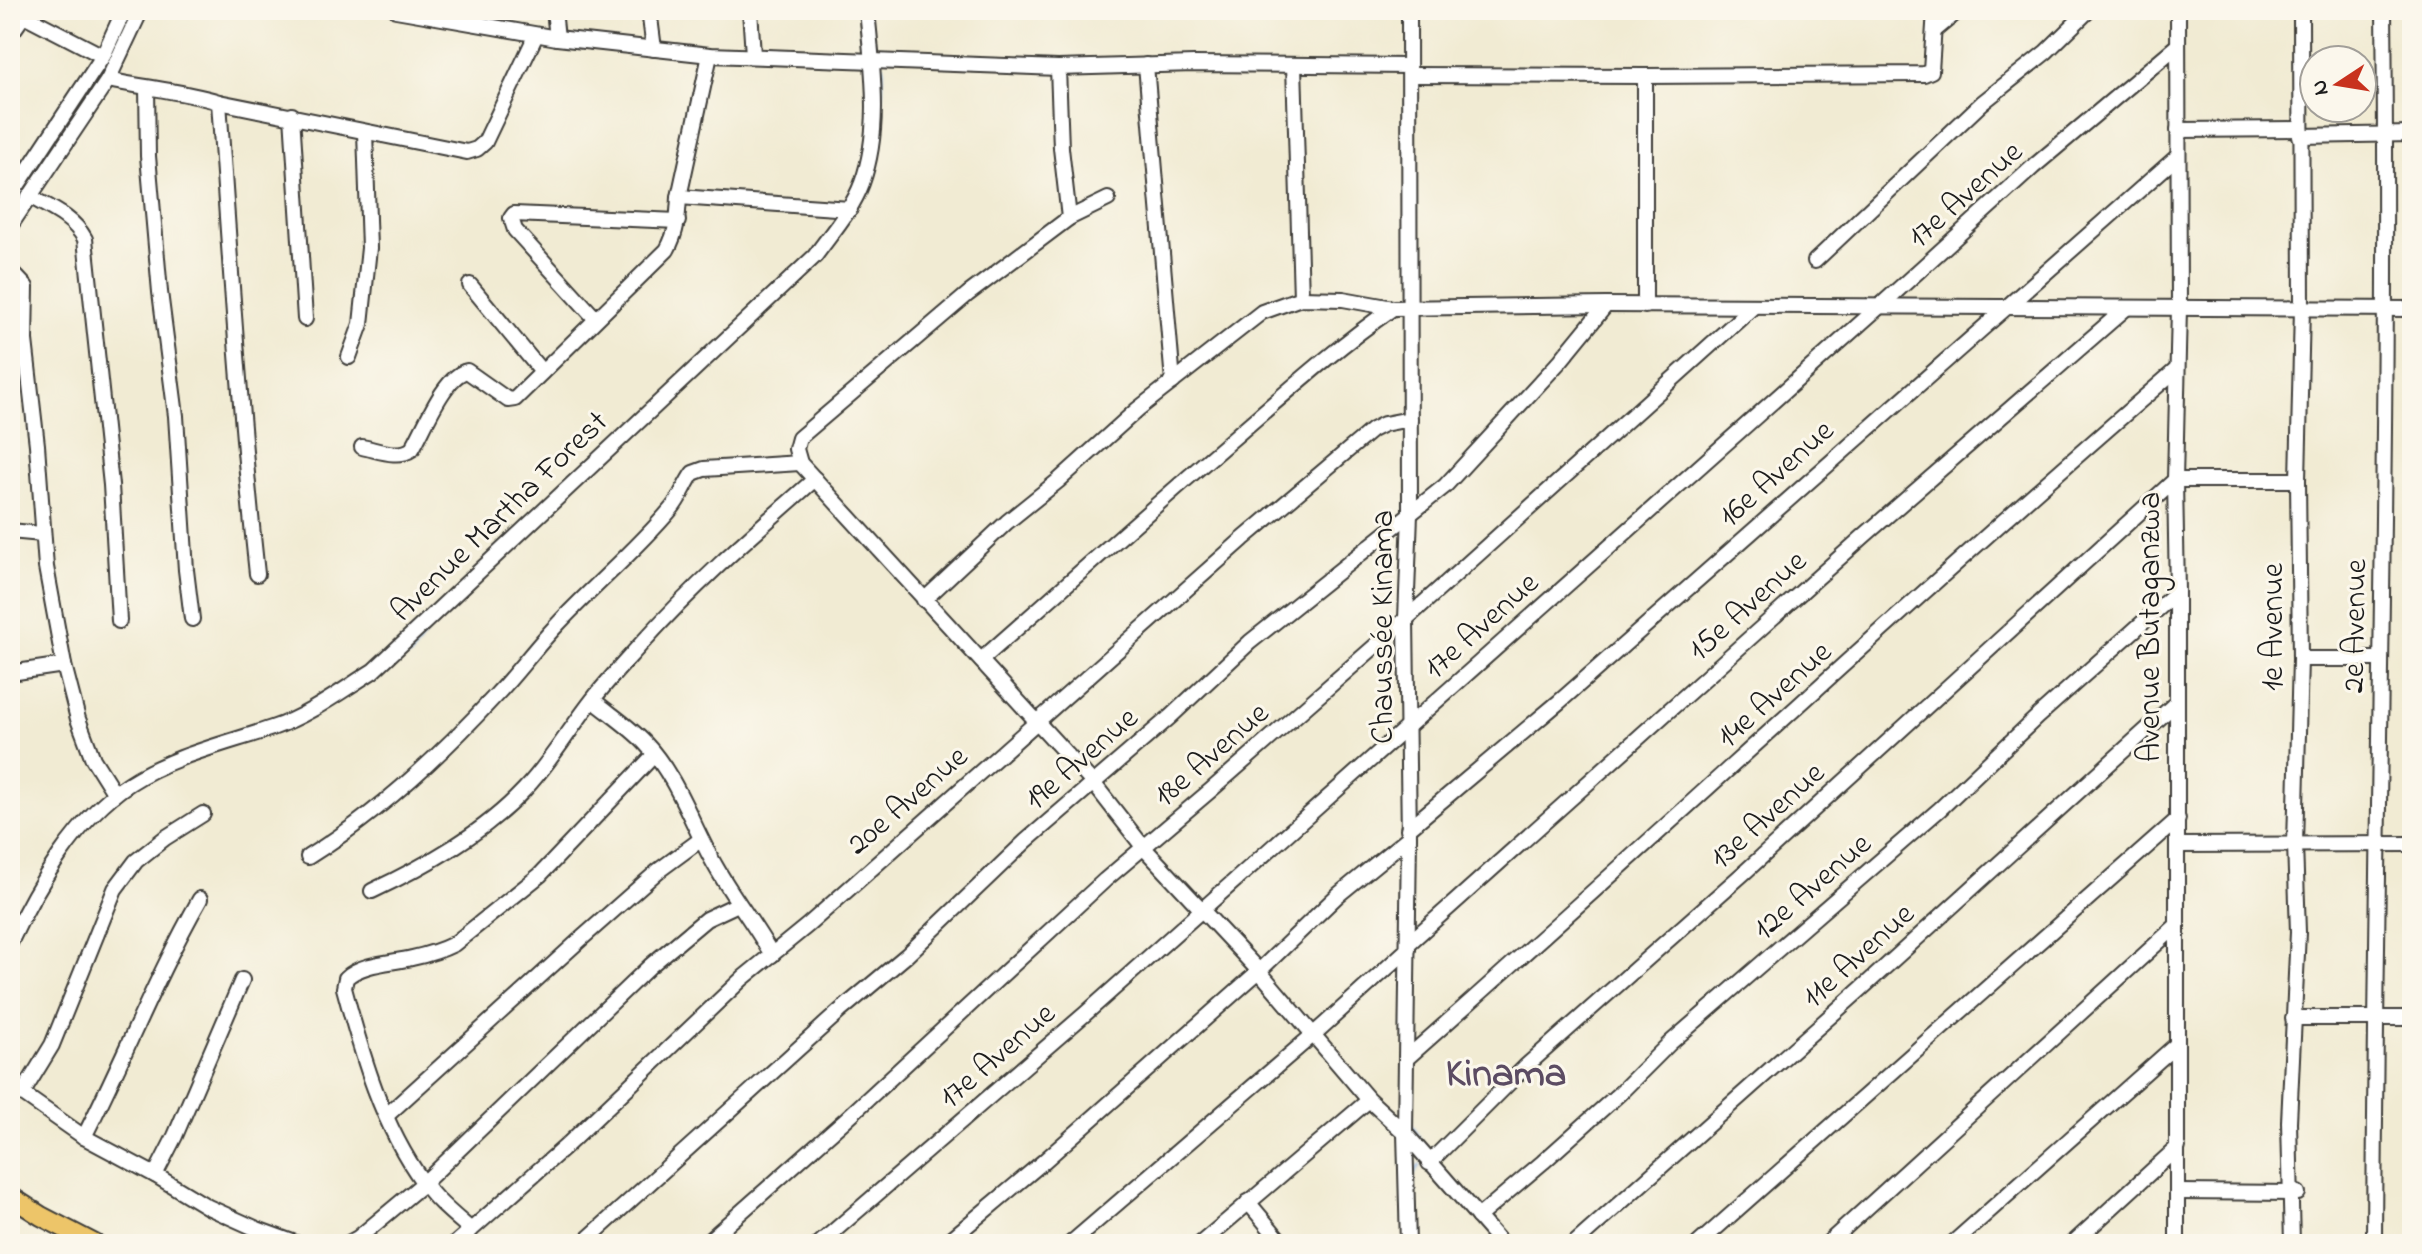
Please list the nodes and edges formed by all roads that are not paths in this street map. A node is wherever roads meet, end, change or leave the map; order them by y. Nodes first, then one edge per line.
1 (124, 10) edge
2 (141, 10) edge
3 (396, 10) edge
4 (554, 10) edge
5 (649, 10) edge
6 (750, 10) edge
7 (867, 10) edge
8 (1409, 10) edge
9 (1935, 10) edge
10 (1959, 10) edge
11 (2089, 10) edge
12 (2178, 10) edge
13 (2301, 10) edge
14 (2384, 10) edge
15 (19, 12) edge
16 (441, 15) edge
17 (1935, 30) junction
18 (10, 35) edge
19 (536, 35) junction
20 (557, 38) junction
21 (2178, 45) junction
22 (654, 49) junction
23 (710, 55) junction
24 (753, 55) junction
25 (103, 56) junction
26 (872, 63) junction
27 (1146, 65) junction
28 (1294, 65) junction
29 (1058, 68) junction
30 (1409, 71) junction
31 (1645, 76) junction
32 (108, 80) junction
33 (147, 88) junction
34 (219, 102) junction
35 (292, 115) junction
36 (2178, 130) junction
37 (365, 132) junction
38 (2300, 132) junction
39 (2385, 134) junction
40 (2412, 134) edge
41 (2178, 156) junction
42 (29, 196) junction
43 (10, 197) edge
44 (679, 197) junction
45 (1108, 199) dead end
46 (850, 209) junction
47 (1069, 218) junction
48 (678, 221) junction
49 (10, 226) edge
50 (1815, 261) dead end
51 (10, 270) edge
52 (470, 285) dead end
53 (1301, 298) junction
54 (1606, 305) junction
55 (1409, 306) junction
56 (1645, 306) junction
57 (1754, 306) junction
58 (1880, 306) junction
59 (2005, 307) junction
60 (1393, 308) junction
61 (2179, 308) junction
62 (2302, 308) junction
63 (2383, 308) junction
64 (2125, 309) junction
65 (2412, 309) edge
66 (595, 318) junction
67 (305, 319) dead end
68 (349, 357) dead end
69 (2177, 369) junction
70 (542, 372) junction
71 (1173, 382) junction
72 (1410, 419) junction
73 (362, 447) dead end
74 (800, 463) junction
75 (815, 479) junction
76 (2175, 480) junction
77 (2298, 480) junction
78 (1410, 514) junction
79 (10, 531) edge
80 (42, 534) junction
81 (257, 574) dead end
82 (2177, 592) junction
83 (924, 600) junction
84 (192, 619) dead end
85 (1406, 619) junction
86 (119, 621) dead end
87 (2300, 659) junction
88 (2379, 659) junction
89 (981, 660) junction
90 (64, 665) junction
91 (10, 673) edge
92 (593, 700) junction
93 (2176, 703) junction
94 (1035, 722) junction
95 (1408, 727) junction
96 (654, 755) junction
97 (1094, 784) junction
98 (115, 794) junction
99 (203, 814) dead end
100 (2178, 819) junction
101 (1409, 833) junction
102 (700, 840) junction
103 (2295, 844) junction
104 (2380, 844) junction
105 (2412, 844) edge
106 (2178, 845) junction
107 (1144, 848) junction
108 (308, 857) dead end
109 (372, 891) dead end
110 (200, 899) dead end
111 (738, 904) junction
112 (1202, 909) junction
113 (2176, 926) junction
114 (10, 943) edge
115 (1408, 947) junction
116 (772, 955) junction
117 (1259, 971) junction
118 (242, 980) dead end
119 (2376, 1017) junction
120 (2293, 1018) junction
121 (2412, 1018) edge
122 (1314, 1034) junction
123 (2176, 1045) junction
124 (1407, 1058) junction
125 (10, 1085) edge
126 (22, 1094) junction
127 (1369, 1100) junction
128 (386, 1116) junction
129 (1405, 1133) junction
130 (84, 1137) junction
131 (2178, 1147) junction
132 (1431, 1160) junction
133 (155, 1175) junction
134 (424, 1183) junction
135 (2177, 1192) junction
136 (2295, 1194) junction
137 (10, 1196) edge
138 (1248, 1202) junction
139 (1480, 1215) junction
140 (471, 1230) junction
141 (95, 1244) edge
142 (298, 1244) edge
143 (347, 1244) edge
144 (455, 1244) edge
145 (582, 1244) edge
146 (705, 1244) edge
147 (819, 1244) edge
148 (945, 1244) edge
149 (1070, 1244) edge
150 (1200, 1244) edge
151 (1283, 1244) edge
152 (1408, 1244) edge
153 (1502, 1244) edge
154 (1574, 1244) edge
155 (1698, 1244) edge
156 (1827, 1244) edge
157 (1952, 1244) edge
158 (2072, 1244) edge
159 (2177, 1244) edge
160 (2292, 1244) edge
161 (2374, 1244) edge

1 - 25 street
2 - 32 street
3 - 16 street
4 - 20 street
5 - 22 street
6 - 24 street
7 - 26 street, Avenue Martha Forest
8 - 30 street, Chaussée Kinama
9 - 17 street
10 - 17 street
11 - 50 street
12 - 21 street, Avenue Butaganzwa
13 - 38 street, 1e Avenue
14 - 39 street, 2e Avenue
15 - 18 street
15 - 25 street
16 - 19 street
17 - 31 street
19 - 20 street
19 - 37 street
20 - 22 street
21 - 36 street, Avenue Butaganzwa
21 - 58 street, 17e Avenue
22 - 23 street
23 - 24 street
23 - 44 street
24 - 26 street
25 - 43 street
26 - 29 street
26 - 46 street, Avenue Martha Forest
27 - 28 street
27 - 29 street
27 - 71 street
28 - 30 street
28 - 53 street
29 - 47 street
30 - 31 street
30 - 55 street, Chaussée Kinama
31 - 56 street
32 - 33 street
32 - 42 street
33 - 34 street
33 - 84 street
34 - 35 street
34 - 81 street
35 - 37 street
35 - 67 street
36 - 38 street
36 - 41 street, Avenue Butaganzwa
37 - 68 street
38 - 39 street
38 - 62 street, 1e Avenue
39 - 40 street
39 - 63 street, 2e Avenue
41 - 59 street, 16e Avenue
41 - 61 street, Avenue Butaganzwa
42 - 49 street
42 - 86 street
44 - 46 street
44 - 48 street
45 - 47 street
46 - 98 street, Avenue Martha Forest
47 - 74 street
48 - 66 street
48 - 66 street
51 - 80 street
52 - 70 street
53 - 60 street
53 - 71 street
54 - 55 street
54 - 56 street
54 - 78 street, 19e Avenue
55 - 60 street
55 - 72 street, Chaussée Kinama
56 - 57 street
57 - 58 street
57 - 85 street, 18e Avenue
58 - 59 street
58 - 95 street, 17e Avenue
59 - 64 street
59 - 101 street, 16e Avenue
60 - 89 street
61 - 62 street
61 - 64 street
61 - 69 street, Avenue Butaganzwa
62 - 63 street
62 - 77 street, 1e Avenue
63 - 65 street
63 - 88 street, 2e Avenue
64 - 115 street, 15e Avenue
66 - 70 street
69 - 76 street, Avenue Butaganzwa
69 - 124 street, 14e Avenue
70 - 73 street
71 - 83 street
72 - 78 street, Chaussée Kinama
72 - 94 street, 20e Avenue
74 - 75 street
74 - 108 street
75 - 83 street
75 - 92 street
76 - 77 street
76 - 82 street, Avenue Butaganzwa
76 - 132 street, 13e Avenue
77 - 87 street, 1e Avenue
78 - 85 street, Chaussée Kinama
78 - 97 street, 19e Avenue
79 - 80 street
80 - 90 street
82 - 93 street, Avenue Butaganzwa
82 - 139 street, 12e Avenue
83 - 89 street
85 - 95 street, Chaussée Kinama
85 - 107 street, 18e Avenue
87 - 88 street
87 - 103 street, 1e Avenue
88 - 104 street, 2e Avenue
89 - 94 street
90 - 91 street
90 - 98 street
92 - 96 street
92 - 109 street
93 - 100 street, Avenue Butaganzwa
93 - 154 street, 11e Avenue
94 - 97 street
94 - 116 street, 20e Avenue
95 - 101 street, Chaussée Kinama
95 - 112 street, 17e Avenue
96 - 102 street
96 - 128 street
97 - 107 street
97 - 145 street, 19e Avenue
98 - 114 street, Avenue Martha Forest
99 - 126 street
100 - 106 street, Avenue Butaganzwa
100 - 155 street
101 - 115 street, Chaussée Kinama
101 - 117 street, 16e Avenue
102 - 111 street
102 - 128 street
103 - 104 street
103 - 106 street
103 - 120 street, 1e Avenue
104 - 105 street
104 - 119 street, 2e Avenue
106 - 113 street, Avenue Butaganzwa
107 - 112 street
107 - 146 street, 18e Avenue
110 - 130 street
111 - 116 street
111 - 134 street
112 - 117 street
112 - 147 street, 17e Avenue
113 - 123 street, Avenue Butaganzwa
113 - 156 street
115 - 122 street, 15e Avenue
115 - 124 street, Chaussée Kinama
116 - 140 street, 20e Avenue
117 - 122 street
117 - 148 street, 16e Avenue
118 - 133 street
119 - 120 street
119 - 121 street
119 - 161 street, 2e Avenue
120 - 136 street, 1e Avenue
122 - 127 street
122 - 149 street, 15e Avenue
123 - 131 street, Avenue Butaganzwa
123 - 157 street
124 - 129 street, Chaussée Kinama
125 - 126 street
126 - 130 street
127 - 129 street
127 - 138 street
128 - 134 street
129 - 132 street
129 - 152 street, Chaussée Kinama
130 - 133 street
131 - 135 street, Avenue Butaganzwa
131 - 158 street
132 - 139 street
133 - 142 street
134 - 140 street
134 - 143 street
135 - 136 street
135 - 159 street, Avenue Butaganzwa
136 - 160 street, 1e Avenue
137 - 141 main road
138 - 150 street
138 - 151 street
139 - 153 street
140 - 144 street, 20e Avenue

